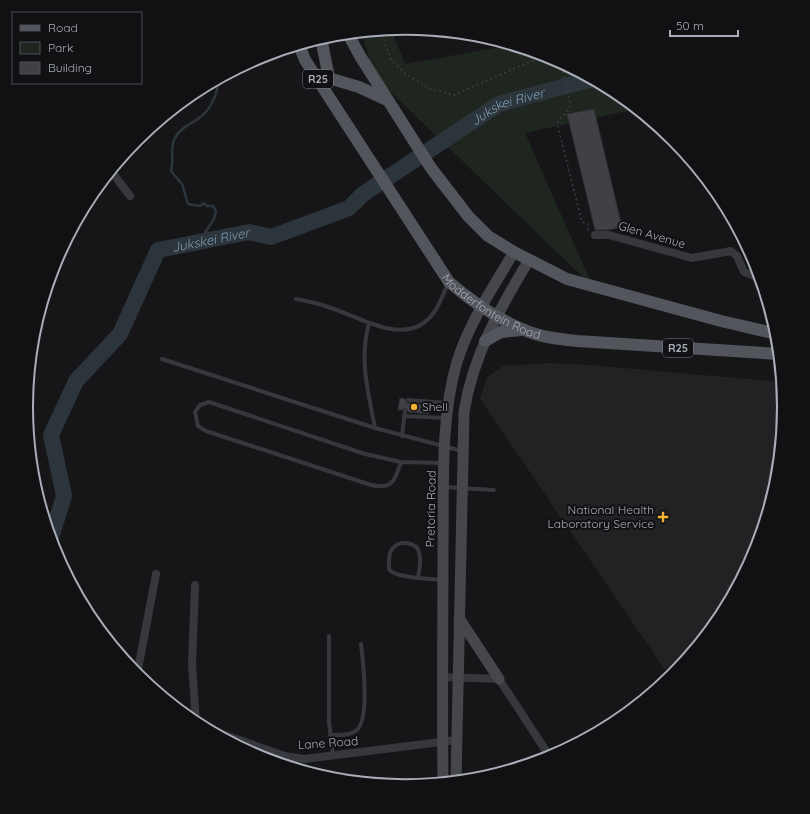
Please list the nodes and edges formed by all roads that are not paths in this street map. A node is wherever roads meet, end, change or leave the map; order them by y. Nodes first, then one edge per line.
1 (351, 39) edge
2 (346, 40) edge
3 (323, 44) edge
4 (301, 50) edge
5 (360, 56) junction
6 (315, 74) junction
7 (329, 78) junction
8 (388, 100) junction
9 (114, 175) edge
10 (130, 196) dead end
11 (595, 235) road end
12 (514, 252) junction
13 (529, 260) junction
14 (753, 275) edge
15 (449, 282) junction
16 (296, 299) dead end
17 (481, 306) junction
18 (496, 315) junction
19 (369, 323) junction
20 (522, 330) junction
21 (770, 332) edge
22 (485, 340) junction
23 (773, 354) edge
24 (162, 359) dead end
25 (408, 400) dead end
26 (448, 403) junction
27 (405, 411) dead end
28 (404, 416) junction
29 (447, 418) junction
30 (375, 428) junction
31 (402, 436) junction
32 (445, 447) junction
33 (462, 451) junction
34 (401, 462) junction
35 (445, 463) junction
36 (444, 487) junction
37 (461, 488) junction
38 (494, 490) dead end
39 (156, 574) dead end
40 (418, 578) junction
41 (443, 580) junction
42 (459, 580) junction
43 (194, 585) dead end
44 (459, 617) junction
45 (329, 636) dead end
46 (361, 644) dead end
47 (139, 666) edge
48 (442, 677) junction
49 (459, 677) junction
50 (499, 679) junction
51 (195, 714) edge
52 (330, 735) junction
53 (237, 739) edge
54 (457, 740) junction
55 (442, 742) junction
56 (546, 751) edge
57 (333, 756) junction
58 (456, 776) edge
59 (443, 777) edge

1 - 5 main road
2 - 5 main road
3 - 7 main road
4 - 6 main road, Modderfontein Road / R25
5 - 8 main road
6 - 7 main road, R25
6 - 15 main road, Modderfontein Road / R25
7 - 8 main road, R25
8 - 12 main road
9 - 10 street
11 - 14 street, Glen Avenue
12 - 13 main road
12 - 17 main road, Pretoria Road
13 - 18 main road
13 - 21 main road
15 - 17 main road, Modderfontein Road / R25
15 - 19 lane
16 - 19 lane
17 - 18 main road, Modderfontein Road / R25
17 - 26 main road, Pretoria Road
18 - 20 main road, Modderfontein Road / R25
18 - 22 main road
19 - 30 lane
20 - 22 main road
20 - 23 main road, Modderfontein Road / R25
22 - 33 main road
24 - 30 lane
25 - 26 lane
26 - 29 main road, Pretoria Road
27 - 28 lane
28 - 29 lane
28 - 31 lane
29 - 32 main road, Pretoria Road
30 - 31 lane
31 - 32 lane
32 - 33 lane
32 - 35 main road, Pretoria Road
33 - 37 main road
34 - 34 lane
34 - 35 lane
35 - 36 main road, Pretoria Road
36 - 37 lane
36 - 41 main road, Pretoria Road
37 - 38 lane
37 - 42 main road
39 - 47 street
40 - 40 lane
40 - 41 lane
41 - 42 main road
41 - 48 main road, Pretoria Road
42 - 44 main road
43 - 51 street
44 - 49 main road
44 - 50 main road
45 - 52 lane
46 - 52 lane
48 - 49 street
48 - 55 main road, Pretoria Road
49 - 50 street
49 - 54 main road
50 - 56 street
52 - 57 lane
53 - 57 street, Lane Road
54 - 55 street, Lane Road
54 - 58 main road
55 - 57 street, Lane Road
55 - 59 main road, Pretoria Road

